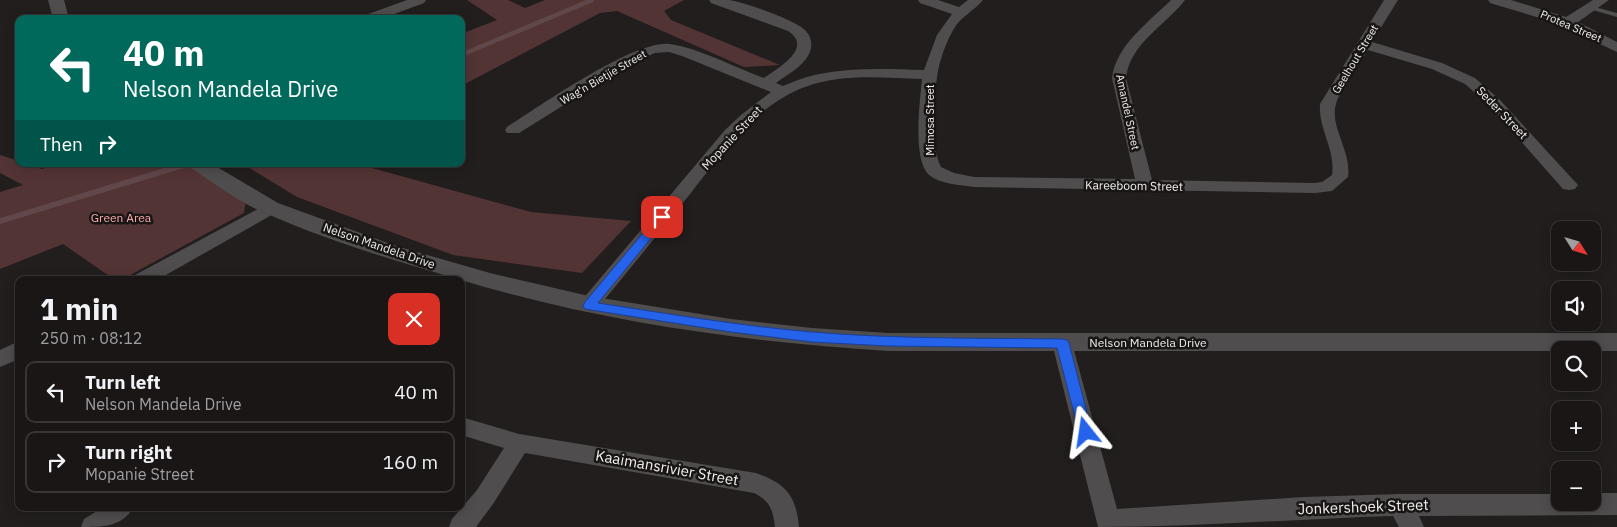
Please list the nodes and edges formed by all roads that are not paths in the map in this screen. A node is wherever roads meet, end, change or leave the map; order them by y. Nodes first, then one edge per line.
1 (56, 0) edge
2 (419, 0) edge
3 (716, 0) edge
4 (925, 0) edge
5 (976, 0) edge
6 (1178, 0) edge
7 (1390, 0) edge
8 (1495, 0) edge
9 (1596, 4) edge
10 (961, 12) junction
11 (59, 15) edge
12 (379, 15) edge
13 (1617, 15) edge
14 (1567, 23) junction
15 (1363, 44) junction
16 (1617, 48) edge
17 (930, 75) junction
18 (766, 84) junction
19 (782, 91) junction
20 (513, 130) dead end
21 (930, 164) joint
22 (206, 169) edge
23 (1340, 177) joint
24 (1569, 185) dead end
25 (1144, 186) junction
26 (271, 208) junction
27 (149, 276) edge
28 (589, 306) junction
29 (1617, 342) edge
30 (1062, 343) junction
31 (15, 351) edge
32 (0, 359) edge
33 (465, 427) edge
34 (520, 443) junction
35 (1617, 504) edge
36 (1400, 505) junction
37 (117, 511) edge
38 (1110, 524) edge
39 (93, 527) edge
40 (461, 527) edge
41 (787, 527) edge
42 (1412, 527) edge

1 - 11 street
2 - 12 street
3 - 18 street
4 - 10 street
5 - 10 street, Mimosa Street
6 - 25 street, Amandel Street
7 - 15 street, Geelhout Street
8 - 14 street, Protea Street
9 - 13 lane
9 - 14 street
10 - 17 street, Mimosa Street
14 - 16 street, Protea Street
15 - 23 street, Geelhout Street
15 - 24 street, Seder Street
17 - 19 street, Mopanie Street
17 - 21 street, Mimosa Street
18 - 19 street, Wag'n Bietjie Street
18 - 20 street, Wag'n Bietjie Street
19 - 28 street, Mopanie Street
21 - 25 street, Kareeboom Street
22 - 26 street, Nelson Mandela Drive
23 - 25 street, Kareeboom Street
26 - 27 street
26 - 28 street, Nelson Mandela Drive
28 - 30 street, Nelson Mandela Drive
29 - 30 street, Nelson Mandela Drive
30 - 38 street
31 - 32 street
33 - 34 street, Kaaimansrivier Street
34 - 40 street
34 - 41 street, Kaaimansrivier Street
35 - 36 street, Jonkershoek Street
36 - 38 street, Jonkershoek Street
36 - 42 street
37 - 39 street

